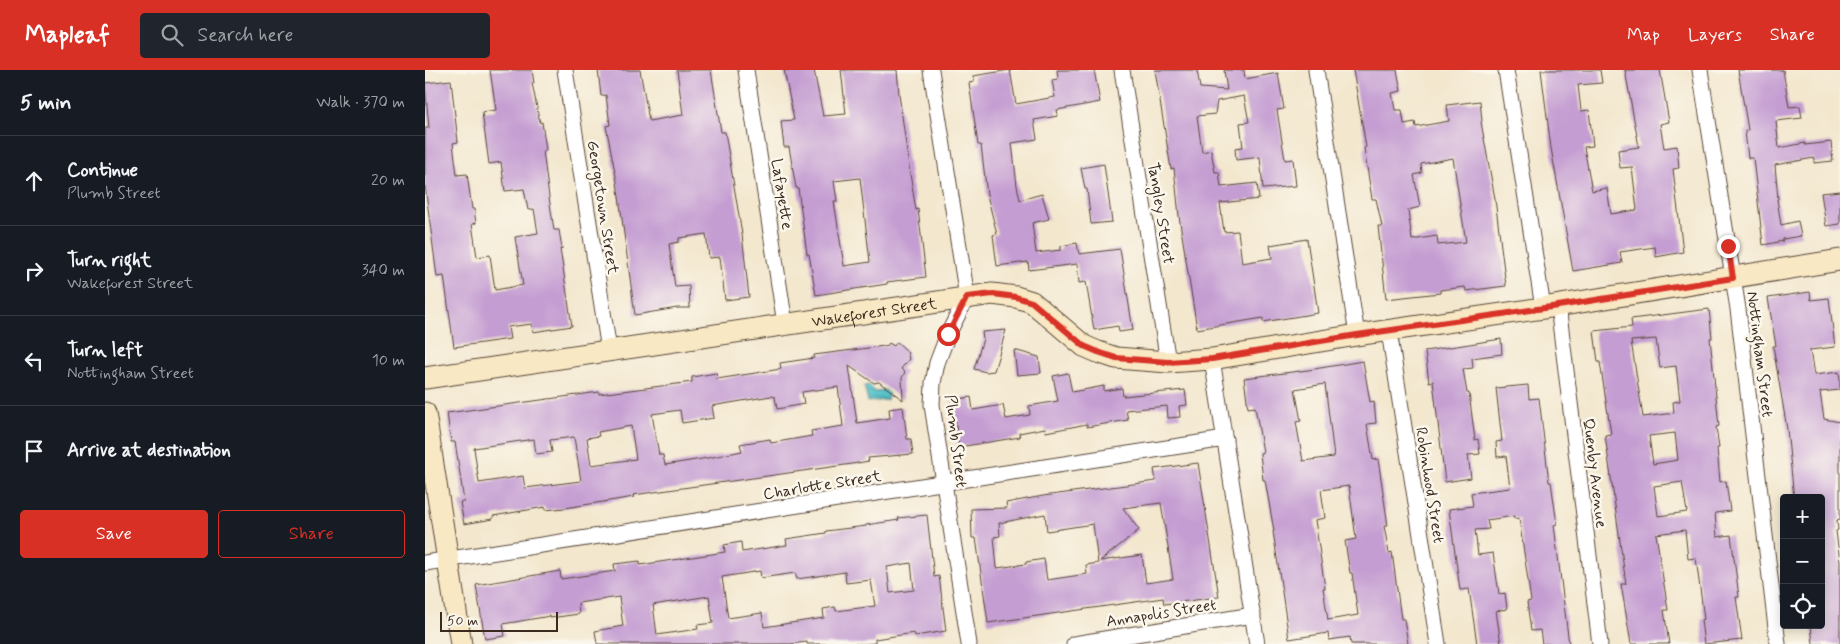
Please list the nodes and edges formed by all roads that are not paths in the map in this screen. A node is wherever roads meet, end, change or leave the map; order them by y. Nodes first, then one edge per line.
1 (565, 70) edge
2 (746, 70) edge
3 (931, 70) edge
4 (1122, 70) edge
5 (1316, 70) edge
6 (1506, 70) edge
7 (1700, 70) edge
8 (1840, 260) edge
9 (1733, 278) junction
10 (967, 297) junction
11 (1551, 307) junction
12 (785, 324) junction
13 (1389, 331) junction
14 (1357, 335) junction
15 (609, 350) junction
16 (1212, 359) junction
17 (1168, 362) junction
18 (425, 378) edge
19 (425, 413) edge
20 (1225, 439) junction
21 (944, 482) junction
22 (448, 560) junction
23 (425, 563) edge
24 (1253, 616) junction
25 (461, 644) edge
26 (969, 644) edge
27 (1074, 644) edge
28 (1257, 644) edge
29 (1438, 644) edge
30 (1600, 644) edge
31 (1778, 644) edge

1 - 15 street, Georgetown Street
2 - 12 street, Lafayette
3 - 10 street
4 - 17 street, Tangley Street
5 - 14 street
6 - 11 street, Quenby Avenue
7 - 9 street, Nottingham Street
8 - 9 street, Wakeforest Street
9 - 11 street, Wakeforest Street
9 - 31 street, Nottingham Street
10 - 12 street, Wakeforest Street
10 - 17 street, Wakeforest Street
10 - 21 street, Plumb Street
11 - 13 street, Wakeforest Street
11 - 30 street, Quenby Avenue
12 - 15 street, Wakeforest Street
13 - 14 street, Wakeforest Street
13 - 29 street, Robinhood Street
14 - 16 street, Wakeforest Street
15 - 18 street, Wakeforest Street
16 - 17 street, Wakeforest Street
16 - 20 street
19 - 22 street
20 - 21 street, Charlotte Street
20 - 24 street
21 - 22 street, Charlotte Street
21 - 26 street, Plumb Street
22 - 23 street, Charlotte Street
22 - 25 street
24 - 27 street, Annapolis Street
24 - 28 street

